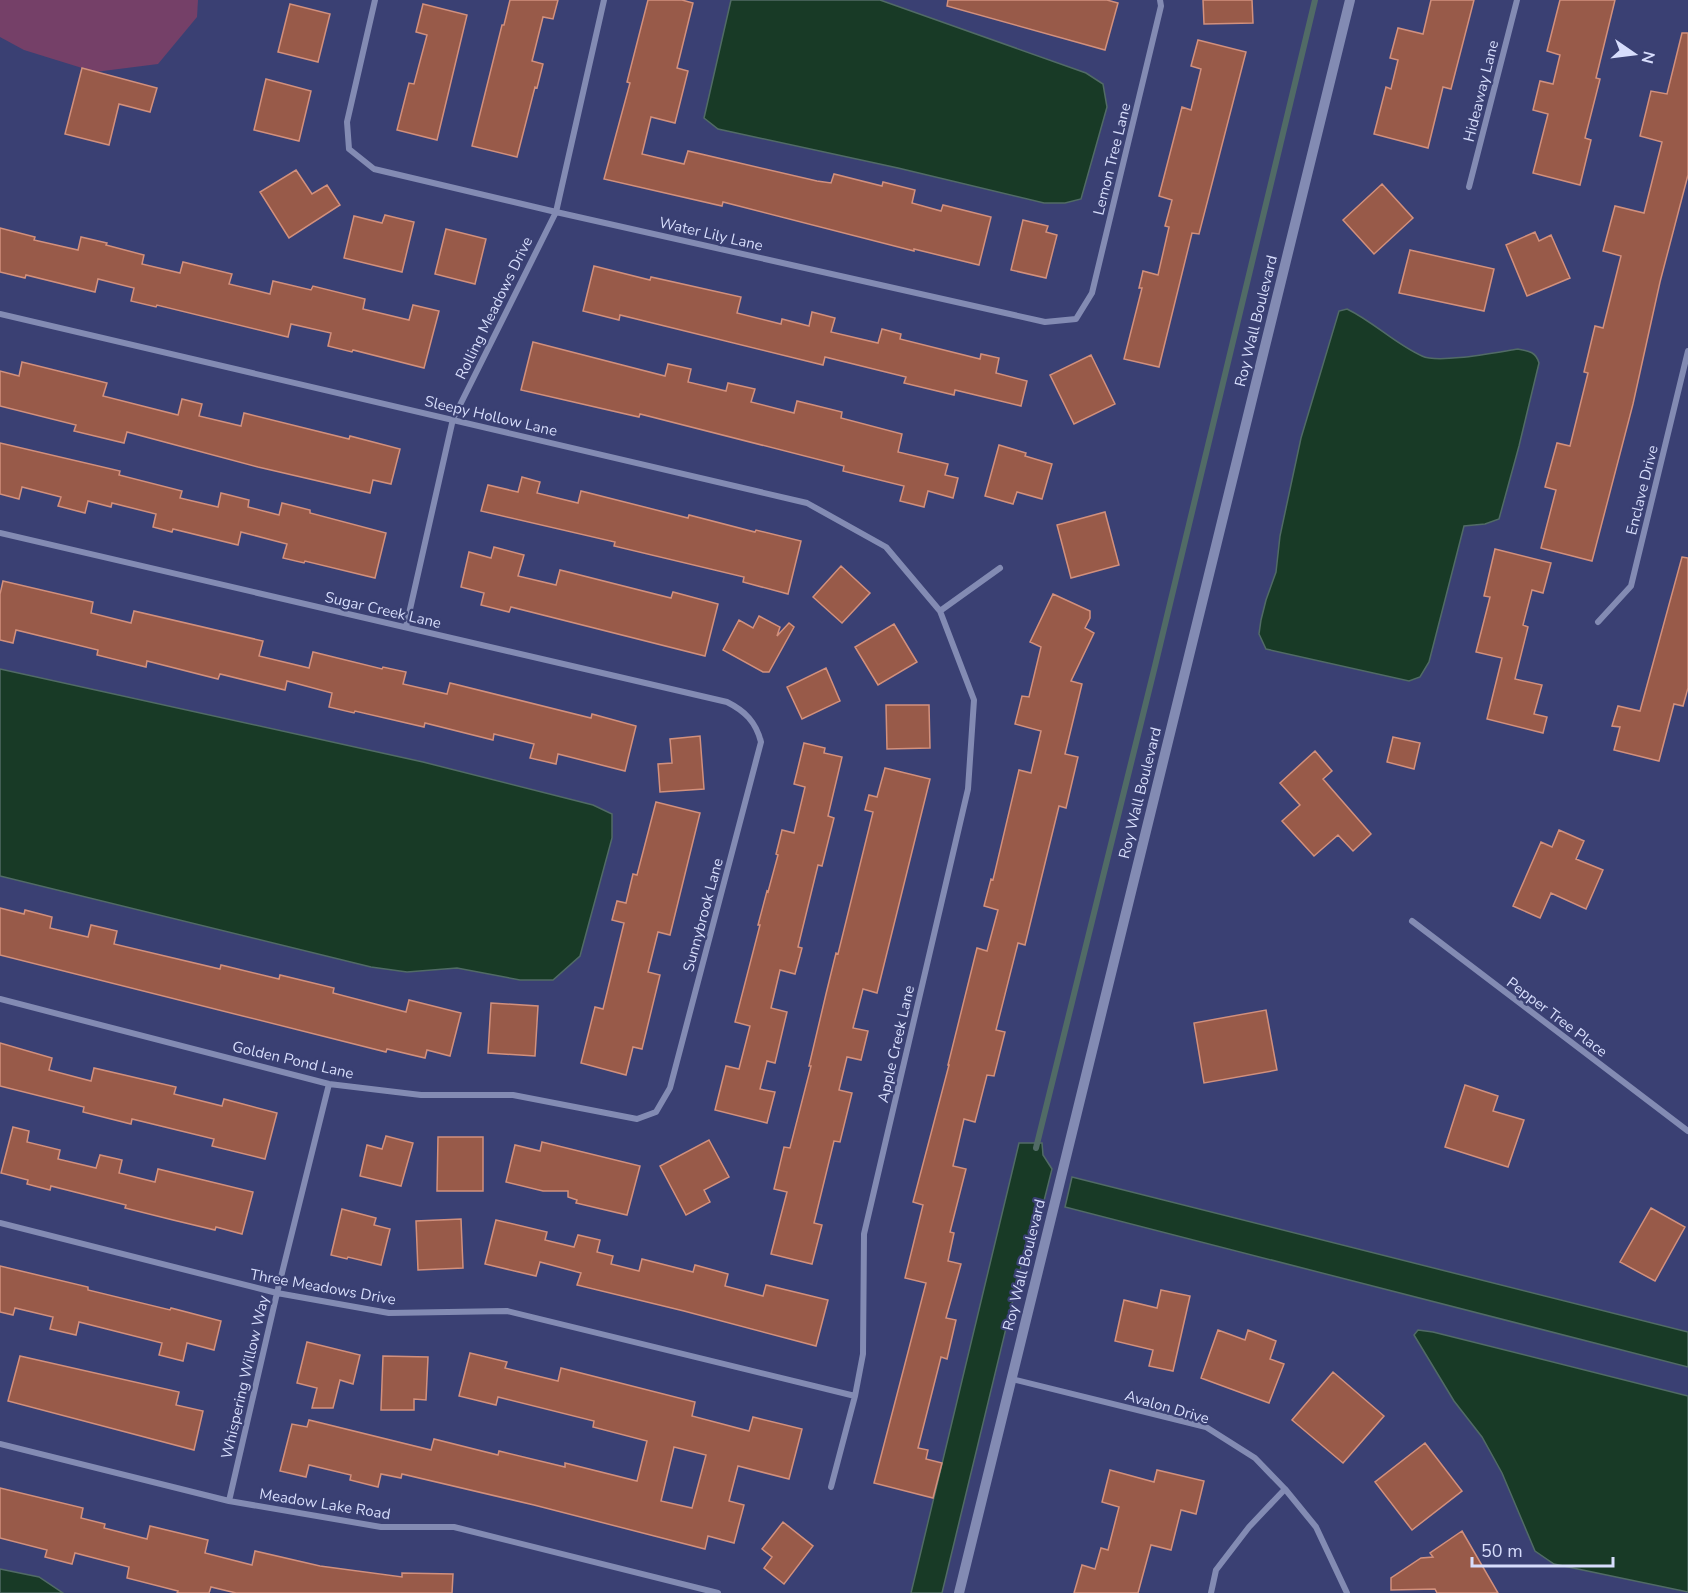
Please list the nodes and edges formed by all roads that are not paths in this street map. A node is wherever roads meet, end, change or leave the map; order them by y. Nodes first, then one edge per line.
1 (375, 0) edge
2 (604, 0) edge
3 (1160, 0) edge
4 (1350, 0) edge
5 (1516, 0) edge
6 (1469, 187) dead end
7 (556, 212) junction
8 (0, 314) edge
9 (1076, 319) joint
10 (1688, 351) edge
11 (453, 419) junction
12 (0, 533) edge
13 (1000, 567) dead end
14 (940, 611) junction
15 (1598, 622) dead end
16 (406, 627) junction
17 (754, 723) joint
18 (1412, 921) dead end
19 (0, 999) edge
20 (329, 1084) junction
21 (656, 1112) joint
22 (1688, 1131) edge
23 (0, 1223) edge
24 (277, 1293) junction
25 (1012, 1379) junction
26 (855, 1396) junction
27 (0, 1444) edge
28 (831, 1487) dead end
29 (1285, 1489) junction
30 (229, 1501) junction
31 (718, 1593) edge
32 (959, 1593) edge
33 (1211, 1593) edge
34 (1347, 1593) edge

1 - 7 street, Water Lily Lane
2 - 7 street, Rolling Meadows Drive
3 - 9 street, Lemon Tree Lane
4 - 25 street, Roy Wall Boulevard
5 - 6 street, Hideaway Lane
7 - 9 street, Water Lily Lane
7 - 11 street, Rolling Meadows Drive
8 - 11 street, Sleepy Hollow Lane
10 - 15 street, Enclave Drive
11 - 14 street, Sleepy Hollow Lane
11 - 16 street, Rolling Meadows Drive
12 - 16 street, Sugar Creek Lane
13 - 14 street
14 - 26 street, Apple Creek Lane
16 - 17 street, Sugar Creek Lane
17 - 21 street, Sunnybrook Lane
18 - 22 street, Pepper Tree Place
19 - 20 street, Golden Pond Lane
20 - 21 street, Golden Pond Lane
20 - 24 street, Whispering Willow Way
23 - 24 street, Three Meadows Drive
24 - 26 street, Three Meadows Drive
24 - 30 street, Whispering Willow Way
25 - 29 street, Avalon Drive
25 - 32 street, Roy Wall Boulevard
26 - 28 street, Apple Creek Lane
27 - 30 street, Meadow Lake Road
29 - 33 street
29 - 34 street, Avalon Drive
30 - 31 street, Meadow Lake Road

